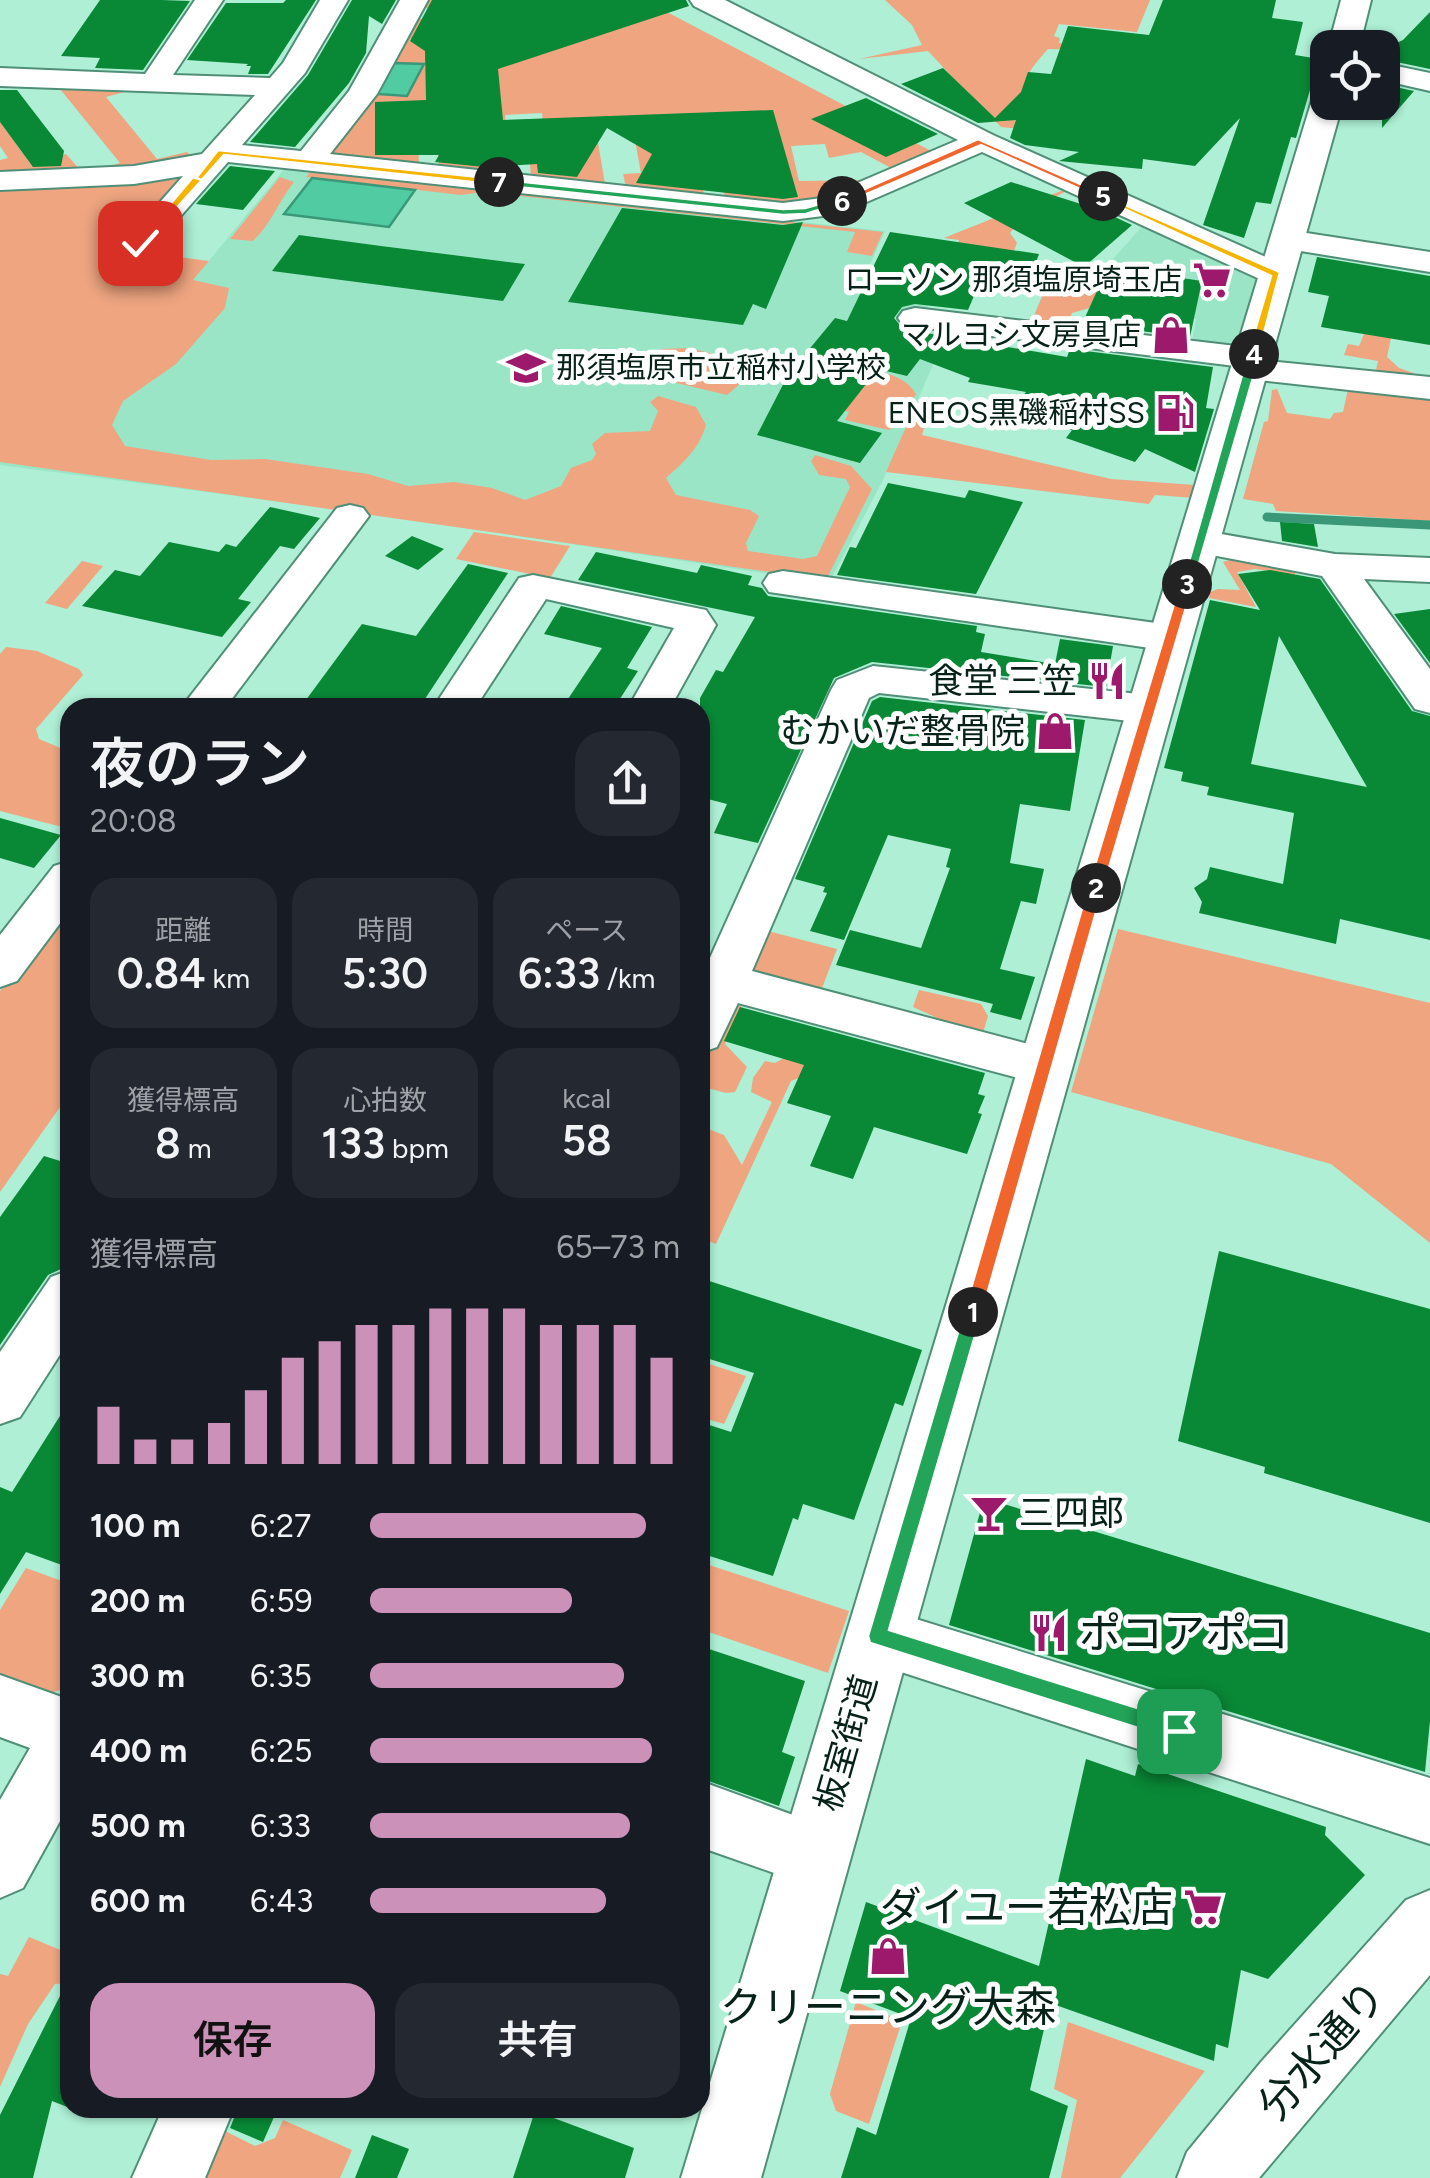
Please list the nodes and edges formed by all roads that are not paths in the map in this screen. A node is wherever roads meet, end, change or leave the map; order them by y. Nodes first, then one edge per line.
1 (209, 0) edge
2 (334, 0) edge
3 (414, 0) edge
4 (704, 0) edge
5 (1356, 0) edge
6 (1348, 30) edge
7 (1400, 75) edge
8 (0, 77) edge
9 (154, 82) junction
10 (1430, 82) edge
11 (278, 86) junction
12 (1322, 120) edge
13 (982, 141) junction
14 (217, 156) junction
15 (309, 162) junction
16 (0, 181) edge
17 (140, 243) dead end
18 (1281, 257) junction
19 (1430, 262) edge
20 (915, 318) dead end
21 (1251, 364) junction
22 (1430, 388) edge
23 (350, 516) dead end
24 (1199, 542) junction
25 (1335, 566) junction
26 (1430, 570) edge
27 (783, 583) dead end
28 (1170, 638) junction
29 (210, 698) edge
30 (461, 698) edge
31 (655, 698) edge
32 (1430, 699) edge
33 (1148, 708) junction
34 (60, 890) edge
35 (0, 968) edge
36 (726, 982) junction
37 (710, 1014) edge
38 (1044, 1066) junction
39 (60, 1308) edge
40 (0, 1400) edge
41 (878, 1636) junction
42 (0, 1706) edge
43 (60, 1727) edge
44 (60, 1757) edge
45 (1430, 1811) edge
46 (710, 1818) edge
47 (814, 1854) junction
48 (0, 1865) edge
49 (1430, 1924) edge
50 (195, 2118) edge
51 (168, 2178) edge
52 (721, 2178) edge
53 (1214, 2178) edge

1 - 9 street
2 - 11 street
3 - 15 street
4 - 13 street
5 - 6 main road
7 - 10 street
8 - 9 street
9 - 11 street
11 - 14 street
12 - 18 main road, 板室街道
13 - 15 street
13 - 18 street
14 - 15 street
14 - 16 street
14 - 17 street
18 - 19 street
18 - 21 main road, 板室街道
20 - 21 street
21 - 22 street
21 - 24 main road, 板室街道
23 - 29 street
24 - 25 street
24 - 28 main road, 板室街道
25 - 26 street
25 - 32 street
27 - 28 street
28 - 33 main road, 板室街道
30 - 31 street
33 - 36 street
33 - 38 main road, 板室街道
34 - 35 street
36 - 37 street
36 - 38 street
38 - 41 main road, 板室街道
39 - 40 street
41 - 45 street
41 - 47 main road, 板室街道
42 - 43 street
44 - 48 street
46 - 47 street
47 - 52 main road, 板室街道
49 - 53 street, 分水通り
50 - 51 street

